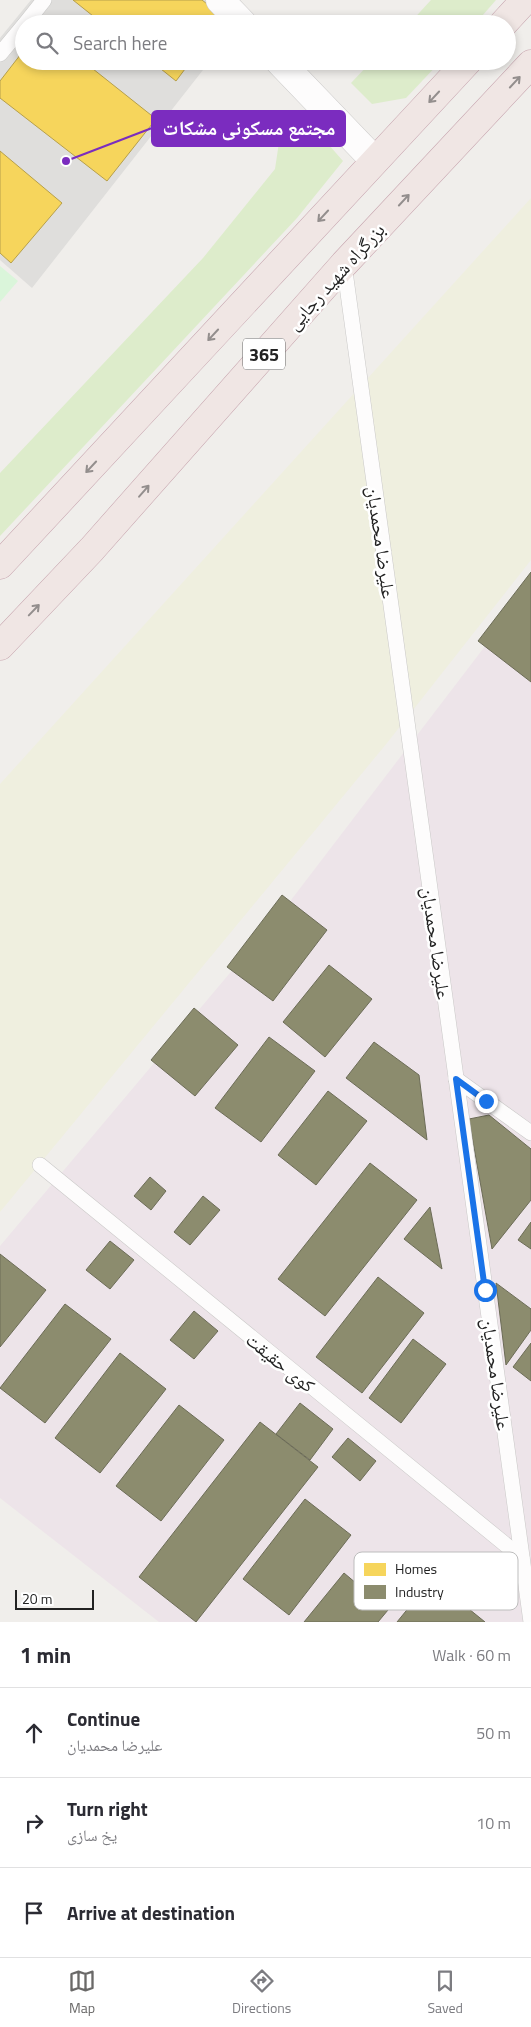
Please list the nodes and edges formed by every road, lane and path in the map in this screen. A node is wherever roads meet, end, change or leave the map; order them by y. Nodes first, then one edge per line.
1 (44, 0) edge
2 (220, 0) edge
3 (525, 0) edge
4 (32, 15) edge
5 (234, 15) edge
6 (511, 15) edge
7 (15, 35) edge
8 (0, 54) edge
9 (531, 64) edge
10 (288, 70) edge
11 (459, 70) edge
12 (374, 160) junction
13 (344, 264) junction
14 (0, 566) edge
15 (0, 646) edge
16 (456, 1079) junction
17 (531, 1133) edge
18 (40, 1165) dead end
19 (515, 1552) edge
20 (518, 1555) edge
21 (522, 1558) junction
22 (531, 1622) edge

1 - 4 lane
2 - 5 street
3 - 6 highway
7 - 8 lane
13 -> 9 highway, بزرگراه شهید رجایی / 365
10 - 12 street
11 -> 12 highway, 365
12 -> 14 highway, 365
15 -> 13 highway, بزرگراه شهید رجایی / 365
13 - 16 lane, علیرضا محمدیان
16 - 17 lane
16 - 21 lane, علیرضا محمدیان
18 - 19 lane, کوی حقیقت
20 - 21 lane, کوی حقیقت
21 - 22 lane, علیرضا محمدیان

